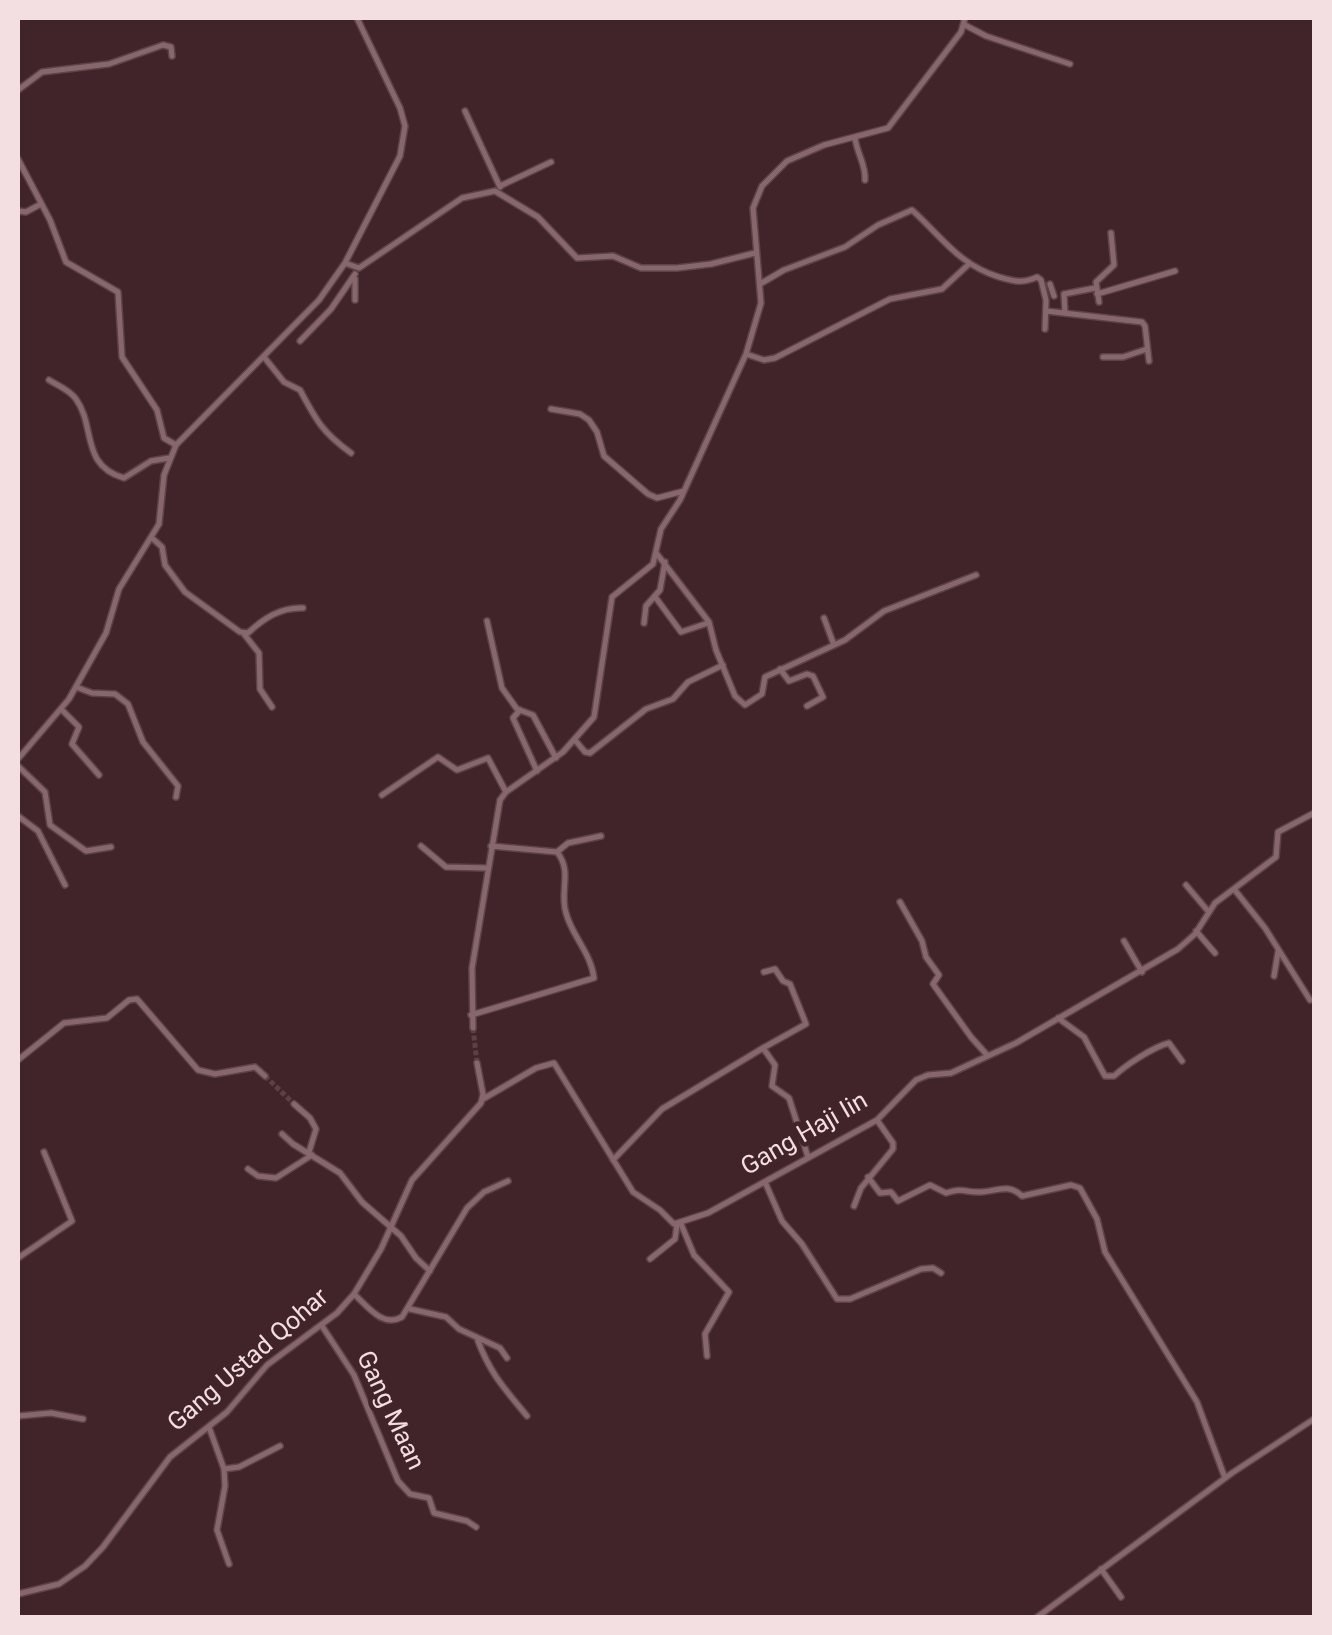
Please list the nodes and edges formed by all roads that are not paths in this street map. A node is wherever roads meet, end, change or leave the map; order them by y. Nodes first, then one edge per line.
1 (356, 18) edge
2 (965, 21) edge
3 (172, 56) dead end
4 (1070, 64) dead end
5 (18, 90) edge
6 (465, 111) dead end
7 (855, 138) junction
8 (18, 159) edge
9 (551, 162) dead end
10 (866, 180) dead end
11 (499, 189) junction
12 (42, 204) junction
13 (18, 211) edge
14 (1111, 233) dead end
15 (755, 252) junction
16 (344, 263) junction
17 (968, 264) junction
18 (357, 271) junction
19 (1174, 271) dead end
20 (760, 284) junction
21 (1049, 284) junction
22 (1096, 291) junction
23 (1054, 296) dead end
24 (355, 300) dead end
25 (1100, 302) dead end
26 (1046, 311) junction
27 (1065, 313) junction
28 (1045, 329) dead end
29 (300, 340) dead end
30 (1147, 350) junction
31 (746, 354) junction
32 (264, 356) junction
33 (1103, 357) dead end
34 (1148, 361) dead end
35 (49, 380) dead end
36 (551, 409) dead end
37 (176, 445) junction
38 (351, 453) dead end
39 (169, 458) junction
40 (685, 490) junction
41 (152, 538) junction
42 (657, 554) junction
43 (665, 562) junction
44 (976, 575) dead end
45 (656, 598) junction
46 (303, 608) dead end
47 (824, 618) dead end
48 (487, 621) dead end
49 (709, 622) junction
50 (644, 624) dead end
51 (244, 634) junction
52 (834, 645) junction
53 (723, 665) junction
54 (780, 669) junction
55 (76, 688) junction
56 (272, 706) dead end
57 (807, 706) dead end
58 (61, 709) junction
59 (520, 710) junction
60 (576, 740) junction
61 (556, 758) junction
62 (18, 763) edge
63 (537, 771) junction
64 (99, 776) dead end
65 (506, 792) junction
66 (382, 795) dead end
67 (176, 796) dead end
68 (1314, 813) edge
69 (18, 816) edge
70 (601, 836) dead end
71 (421, 846) dead end
72 (491, 846) junction
73 (111, 847) dead end
74 (557, 852) junction
75 (487, 868) junction
76 (65, 884) dead end
77 (1186, 885) dead end
78 (1234, 889) junction
79 (900, 902) dead end
80 (1208, 911) junction
81 (1196, 931) junction
82 (1124, 941) dead end
83 (1279, 950) junction
84 (1215, 953) dead end
85 (764, 972) dead end
86 (1142, 972) junction
87 (1274, 976) dead end
88 (1310, 1000) dead end
89 (471, 1015) junction
90 (1058, 1018) junction
91 (473, 1028) tunnel mouth
92 (763, 1048) junction
93 (988, 1056) junction
94 (18, 1060) edge
95 (1182, 1060) dead end
96 (477, 1064) tunnel mouth
97 (265, 1076) tunnel mouth
98 (483, 1099) junction
99 (294, 1104) tunnel mouth
100 (877, 1120) junction
101 (282, 1134) dead end
102 (44, 1152) dead end
103 (310, 1154) junction
104 (808, 1157) junction
105 (614, 1160) junction
106 (248, 1169) dead end
107 (868, 1178) junction
108 (508, 1181) dead end
109 (765, 1182) junction
110 (854, 1206) dead end
111 (679, 1224) junction
112 (391, 1228) junction
113 (18, 1258) edge
114 (650, 1258) dead end
115 (430, 1272) junction
116 (942, 1272) dead end
117 (354, 1294) junction
118 (410, 1308) junction
119 (322, 1326) junction
120 (477, 1338) junction
121 (706, 1356) dead end
122 (507, 1358) dead end
123 (18, 1416) edge
124 (527, 1416) dead end
125 (83, 1419) dead end
126 (1314, 1419) edge
127 (209, 1428) junction
128 (280, 1446) dead end
129 (224, 1469) junction
130 (1225, 1478) junction
131 (476, 1526) dead end
132 (228, 1564) dead end
133 (1103, 1572) junction
134 (18, 1594) edge
135 (1121, 1598) dead end
136 (1036, 1618) edge

1 - 16 street
2 - 4 street
2 - 7 street
3 - 5 street
6 - 11 street
7 - 10 street
7 - 15 street
8 - 12 street
9 - 11 street
11 - 15 street
11 - 18 street
12 - 13 street
12 - 37 street
14 - 22 street
15 - 20 street
16 - 18 street
16 - 32 street
17 - 20 street
17 - 21 street
17 - 31 street
18 - 24 street
18 - 29 street
19 - 22 street
20 - 31 street
21 - 23 street
21 - 26 street
22 - 25 street
22 - 27 street
26 - 27 street
26 - 28 street
27 - 30 street
30 - 33 street
30 - 34 street
31 - 40 street
32 - 37 street
32 - 38 street
35 - 39 street
36 - 40 street
37 - 39 street
39 - 41 street
40 - 42 street
41 - 51 street
41 - 55 street
42 - 43 street
42 - 60 street
43 - 45 street
43 - 49 street
44 - 52 street
45 - 49 street
45 - 50 street
46 - 51 street
47 - 52 street
48 - 59 street
49 - 53 street
51 - 56 street
52 - 54 street
53 - 54 street
53 - 60 street
54 - 57 street
55 - 58 street
55 - 67 street
58 - 62 street
58 - 64 street
59 - 61 street
59 - 63 street
60 - 61 street
61 - 63 street
62 - 73 street
63 - 65 street
65 - 66 street
65 - 72 street
68 - 78 street, Gang Haji Iin
69 - 76 street
70 - 74 street
71 - 75 street
72 - 74 street
72 - 75 street
74 - 89 street
75 - 89 street
77 - 80 street
78 - 80 street, Gang Haji Iin
78 - 83 street
79 - 93 street
80 - 81 street, Gang Haji Iin
81 - 84 street
81 - 86 street, Gang Haji Iin
82 - 86 street
83 - 87 street
83 - 88 street
85 - 92 street
86 - 90 street, Gang Haji Iin
89 - 91 street
90 - 93 street, Gang Haji Iin
90 - 95 street
92 - 104 street
92 - 105 street
93 - 100 street, Gang Haji Iin
94 - 97 street
96 - 98 street
98 - 105 street
98 - 112 street, Gang Ustad Qohar
99 - 103 street
100 - 104 street, Gang Haji Iin
100 - 107 street
101 - 103 street
102 - 113 street
103 - 106 street
103 - 112 street
104 - 109 street, Gang Haji Iin
105 - 111 street
107 - 110 street
107 - 130 street
108 - 115 street
109 - 111 street, Gang Haji Iin
109 - 116 street
111 - 114 street
111 - 121 street
112 - 115 street
112 - 117 street, Gang Ustad Qohar
115 - 118 street
117 - 118 street
117 - 119 street, Gang Ustad Qohar
118 - 120 street
119 - 127 street, Gang Ustad Qohar
119 - 131 street, Gang Maan
120 - 122 street
120 - 124 street
123 - 125 street
126 - 130 street
127 - 129 street
127 - 134 street, Gang Ustad Qohar
128 - 129 street
129 - 132 street
130 - 133 street
133 - 135 street
133 - 136 street

